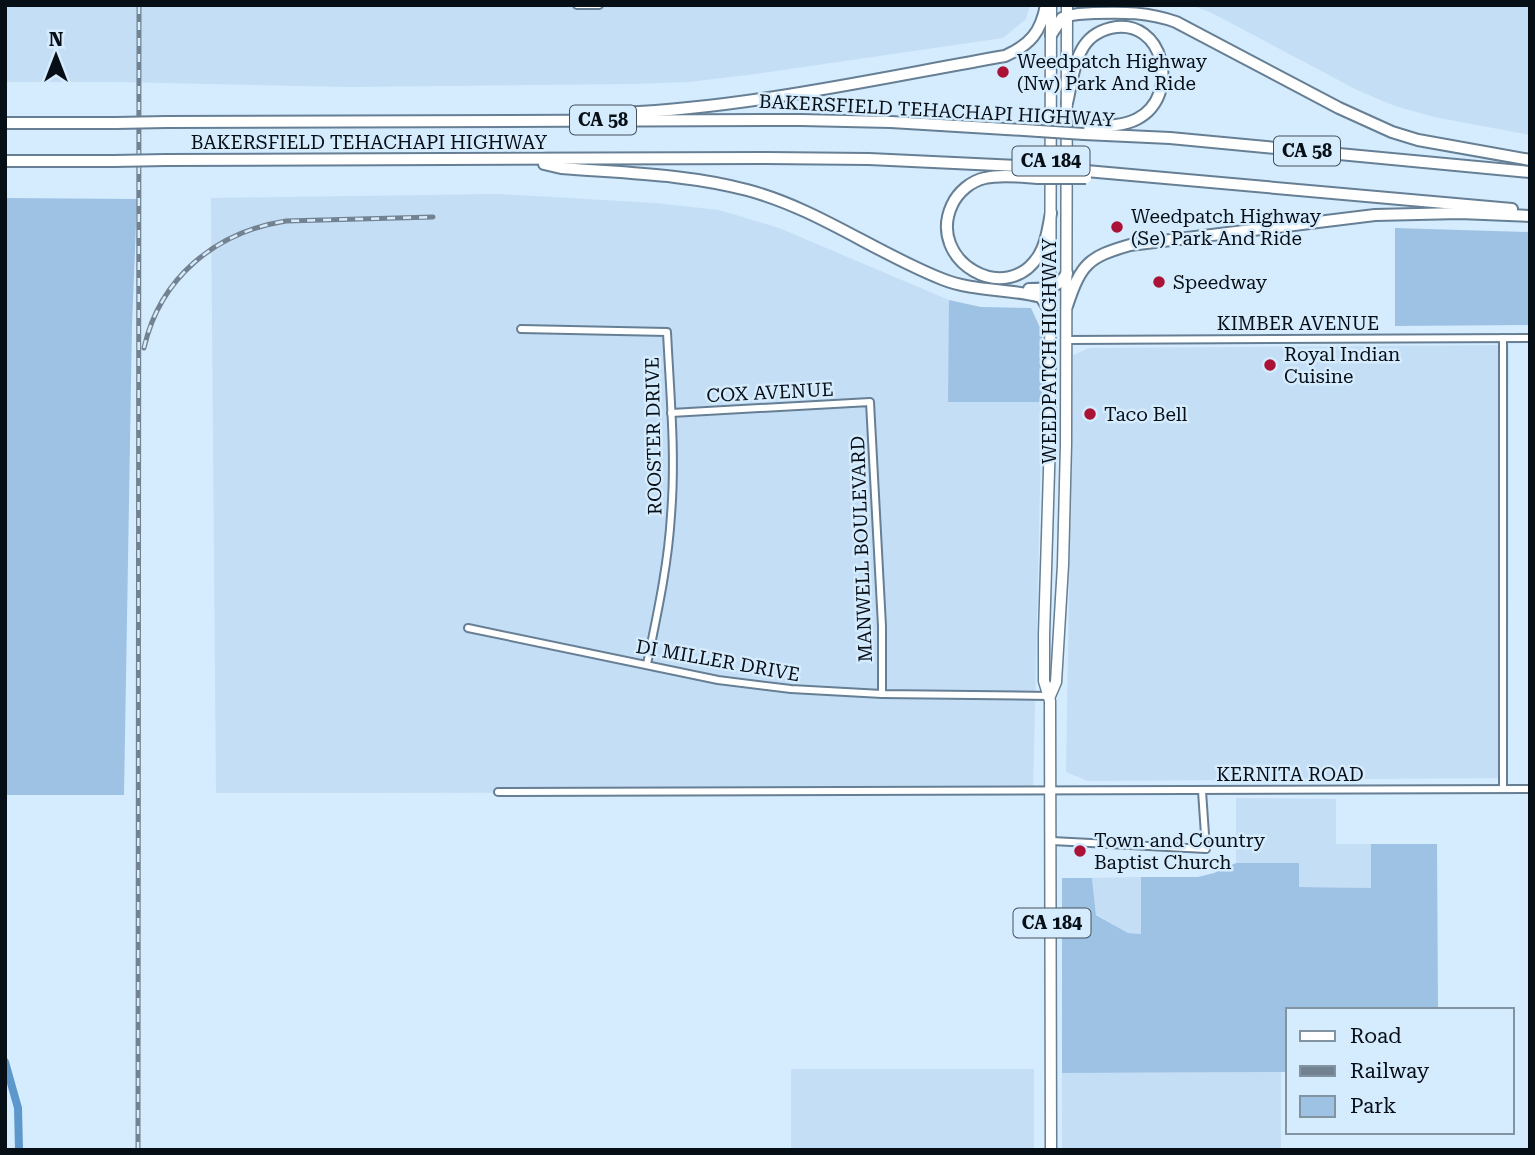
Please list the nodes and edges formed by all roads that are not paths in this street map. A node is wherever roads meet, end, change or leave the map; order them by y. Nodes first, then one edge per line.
1 (577, 5) edge
2 (598, 5) edge
3 (1049, 5) edge
4 (1082, 5) edge
5 (1067, 10) edge
6 (1106, 11) junction
7 (1051, 35) junction
8 (1067, 103) junction
9 (446, 122) junction
10 (5, 123) edge
11 (1084, 131) junction
12 (524, 160) junction
13 (1530, 160) edge
14 (5, 161) edge
15 (1530, 172) edge
16 (1038, 173) junction
17 (1530, 210) edge
18 (1051, 213) junction
19 (1530, 216) edge
20 (1067, 273) junction
21 (1051, 288) junction
22 (1013, 291) junction
23 (1067, 306) junction
24 (1051, 313) junction
25 (522, 329) dead end
26 (1503, 338) junction
27 (1530, 338) edge
28 (1067, 340) junction
29 (870, 402) joint
30 (671, 413) junction
31 (468, 628) dead end
32 (647, 664) junction
33 (882, 694) junction
34 (1050, 696) junction
35 (1503, 789) junction
36 (1530, 789) edge
37 (1050, 790) junction
38 (1202, 791) junction
39 (498, 792) dead end
40 (1052, 841) junction
41 (1051, 1150) edge

1 - 2 street
3 - 7 main road, WEEDPATCH HIGHWAY / CA 184
3 - 9 highway
4 - 6 highway
5 - 6 highway
5 - 7 highway
5 - 8 main road, WEEDPATCH HIGHWAY / CA 184
6 - 13 highway
7 - 18 main road, WEEDPATCH HIGHWAY / CA 184
8 - 11 highway
8 - 20 main road, WEEDPATCH HIGHWAY / CA 184
9 - 10 highway, BAKERSFIELD TEHACHAPI HIGHWAY / CA 58, bridge
9 - 11 highway, BAKERSFIELD TEHACHAPI HIGHWAY / CA 58, bridge
11 - 15 highway, BAKERSFIELD TEHACHAPI HIGHWAY / CA 58
12 - 14 highway, BAKERSFIELD TEHACHAPI HIGHWAY / CA 58, bridge
12 - 16 highway, BAKERSFIELD TEHACHAPI HIGHWAY / CA 58
12 - 22 highway
16 - 17 highway, BAKERSFIELD TEHACHAPI HIGHWAY / CA 58, bridge
16 - 18 highway
18 - 21 main road, WEEDPATCH HIGHWAY / CA 184
19 - 23 highway
20 - 21 highway
20 - 23 main road, WEEDPATCH HIGHWAY / CA 184
21 - 22 highway
21 - 24 main road, WEEDPATCH HIGHWAY / CA 184
22 - 24 highway
23 - 28 main road, WEEDPATCH HIGHWAY / CA 184
24 - 34 main road, WEEDPATCH HIGHWAY / CA 184
25 - 30 street, ROOSTER DRIVE
26 - 27 street, KIMBER AVENUE
26 - 28 street, KIMBER AVENUE
26 - 35 street
28 - 34 main road, WEEDPATCH HIGHWAY / CA 184
29 - 30 street, COX AVENUE
29 - 33 street, MANWELL BOULEVARD
30 - 32 street, ROOSTER DRIVE
31 - 32 street, DI MILLER DRIVE
32 - 33 street, DI MILLER DRIVE
33 - 34 street, DI MILLER DRIVE
34 - 37 main road, WEEDPATCH HIGHWAY / CA 184
35 - 36 street, KERNITA ROAD
35 - 38 street, KERNITA ROAD
37 - 38 street, KERNITA ROAD
37 - 39 street, KERNITA ROAD
37 - 40 main road, WEEDPATCH HIGHWAY / CA 184
38 - 40 street
40 - 41 main road, WEEDPATCH HIGHWAY / CA 184

